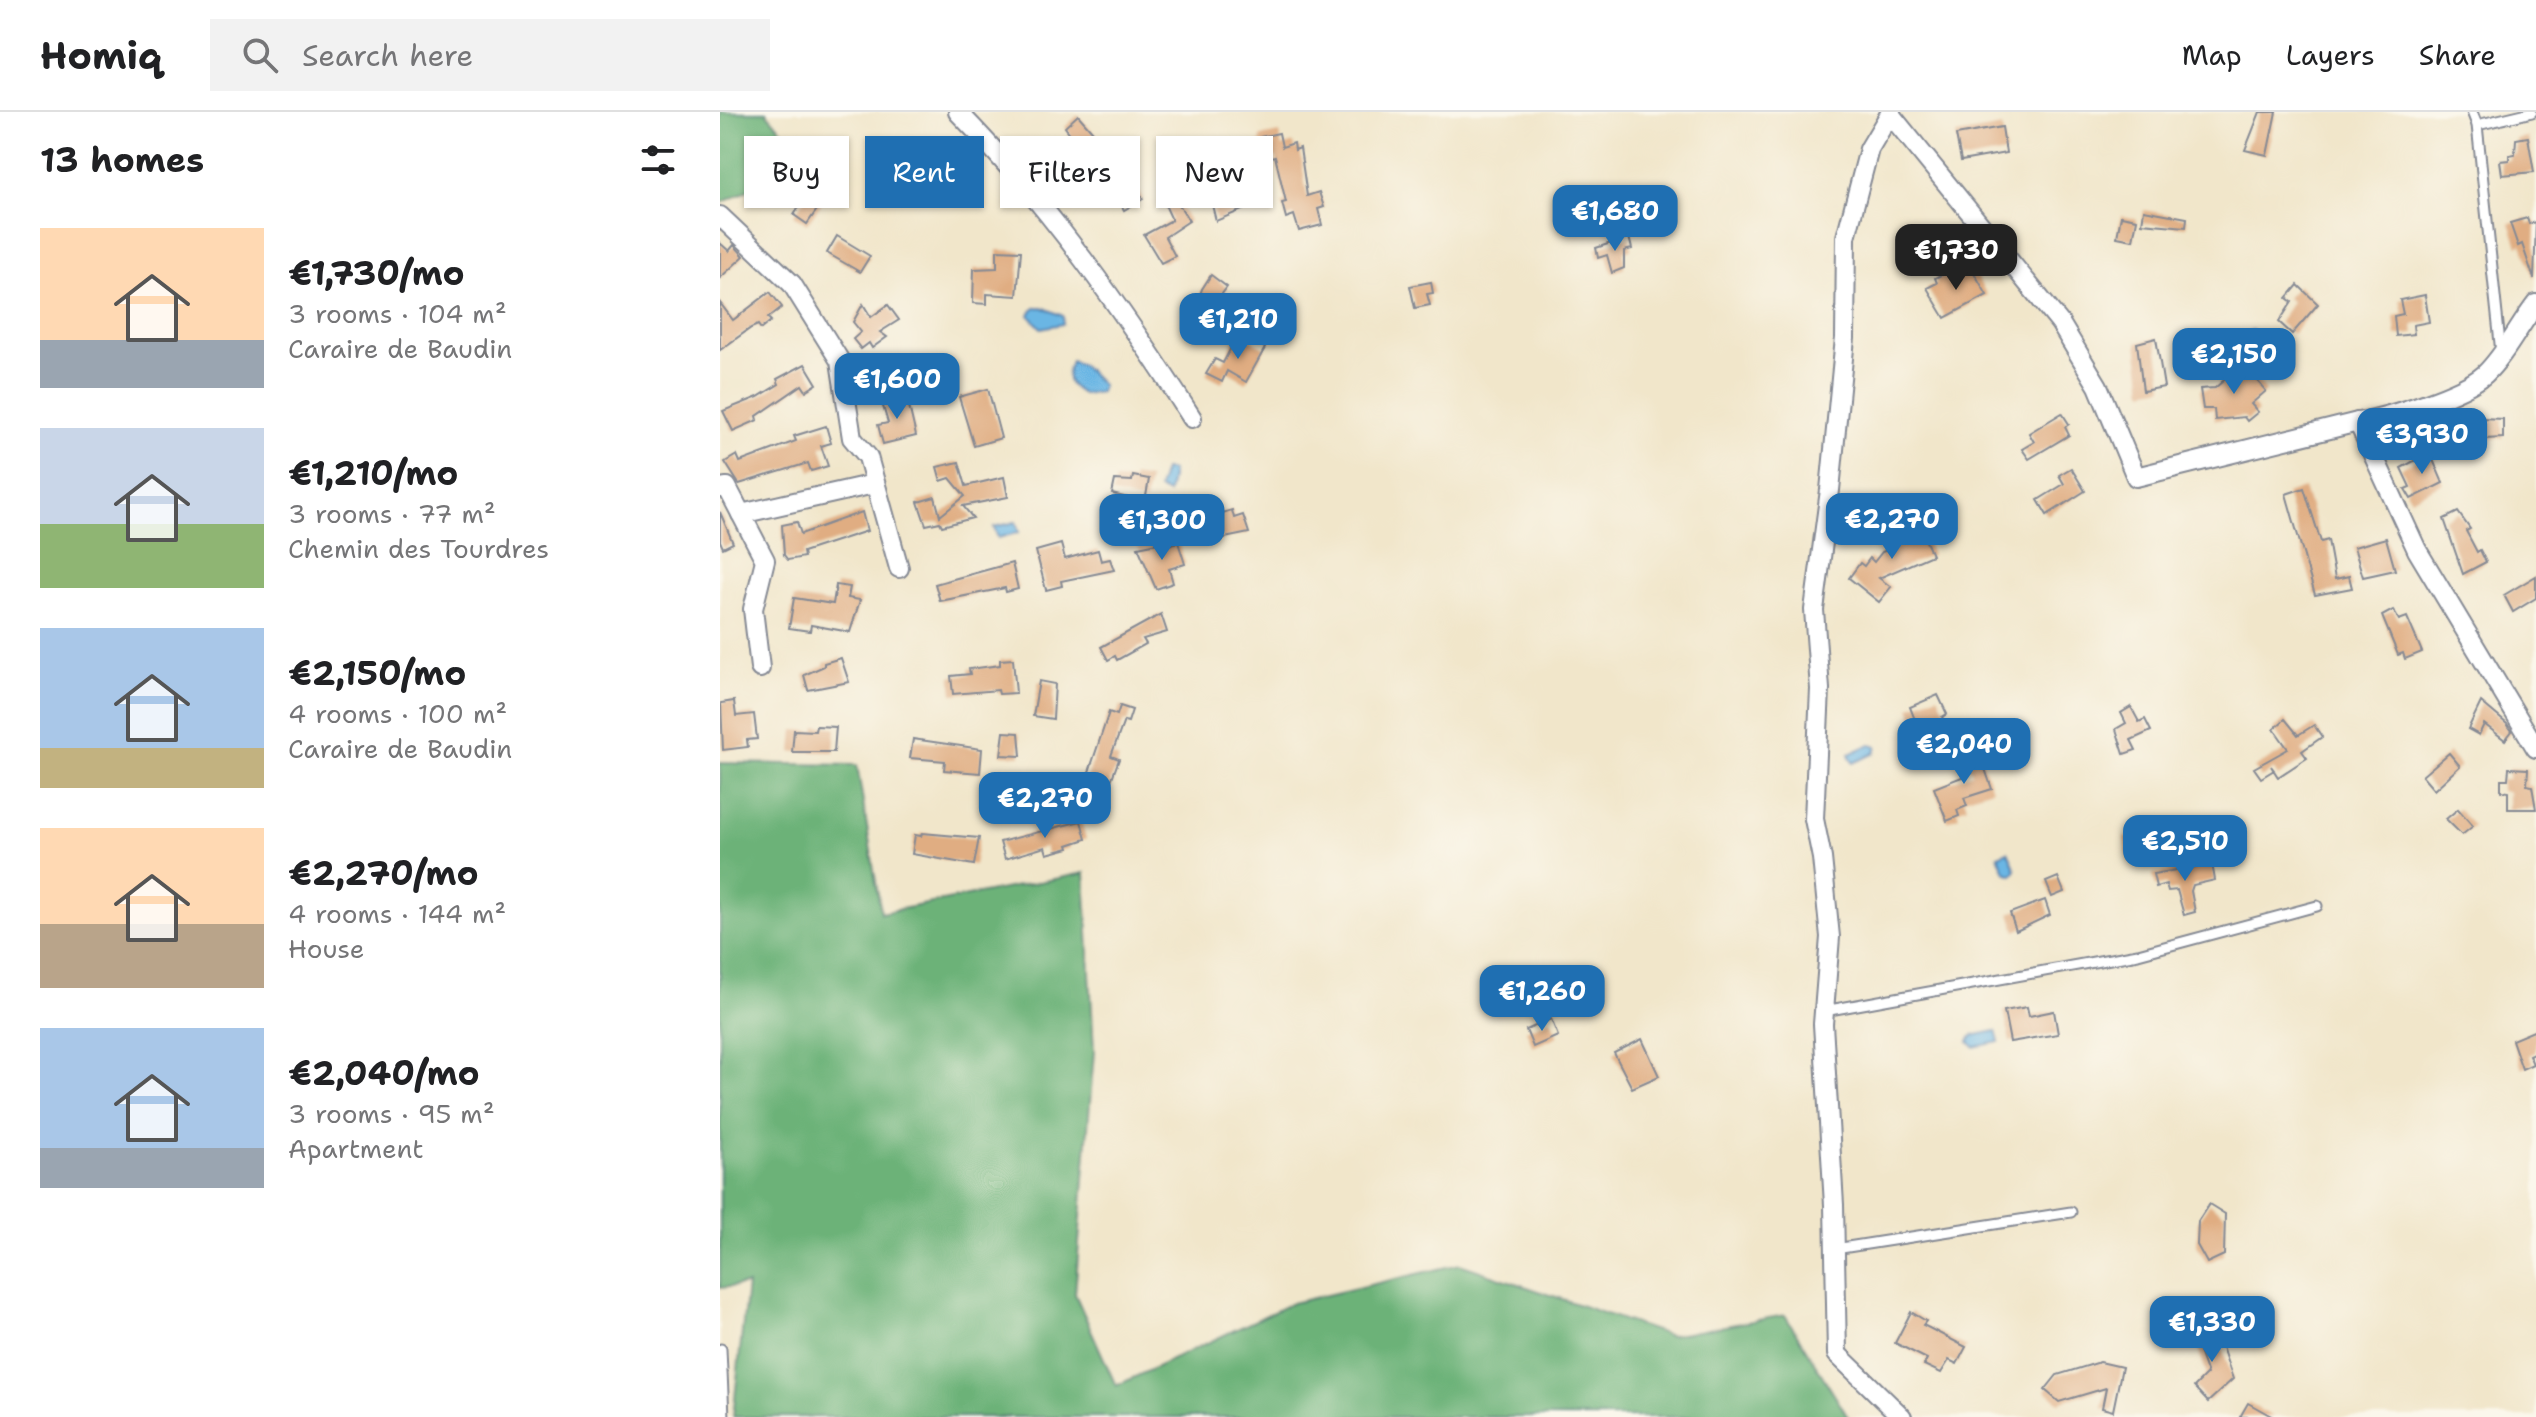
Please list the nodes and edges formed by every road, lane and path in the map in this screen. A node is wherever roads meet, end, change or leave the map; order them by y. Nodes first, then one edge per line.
1 (958, 112) edge
2 (2472, 112) edge
3 (2532, 112) edge
4 (1891, 113) edge
5 (2477, 125) junction
6 (720, 216) edge
7 (2536, 304) edge
8 (2501, 353) junction
9 (1192, 418) dead end
10 (2358, 422) junction
11 (874, 484) junction
12 (720, 488) edge
13 (741, 514) junction
14 (899, 568) dead end
15 (760, 668) dead end
16 (2536, 748) edge
17 (2317, 906) dead end
18 (1824, 1011) junction
19 (2071, 1212) dead end
20 (1835, 1249) junction
21 (721, 1349) edge
22 (724, 1417) edge
23 (1902, 1417) edge

1 - 9 street
2 - 5 lane
3 - 5 lane
4 - 10 street
4 - 18 street
5 - 8 lane
6 - 11 street
7 - 8 street
8 - 10 street
10 - 16 street
11 - 13 street
11 - 14 street
12 - 13 street
13 - 15 street
17 - 18 lane
18 - 20 street
19 - 20 lane
20 - 23 street
21 - 22 lane

